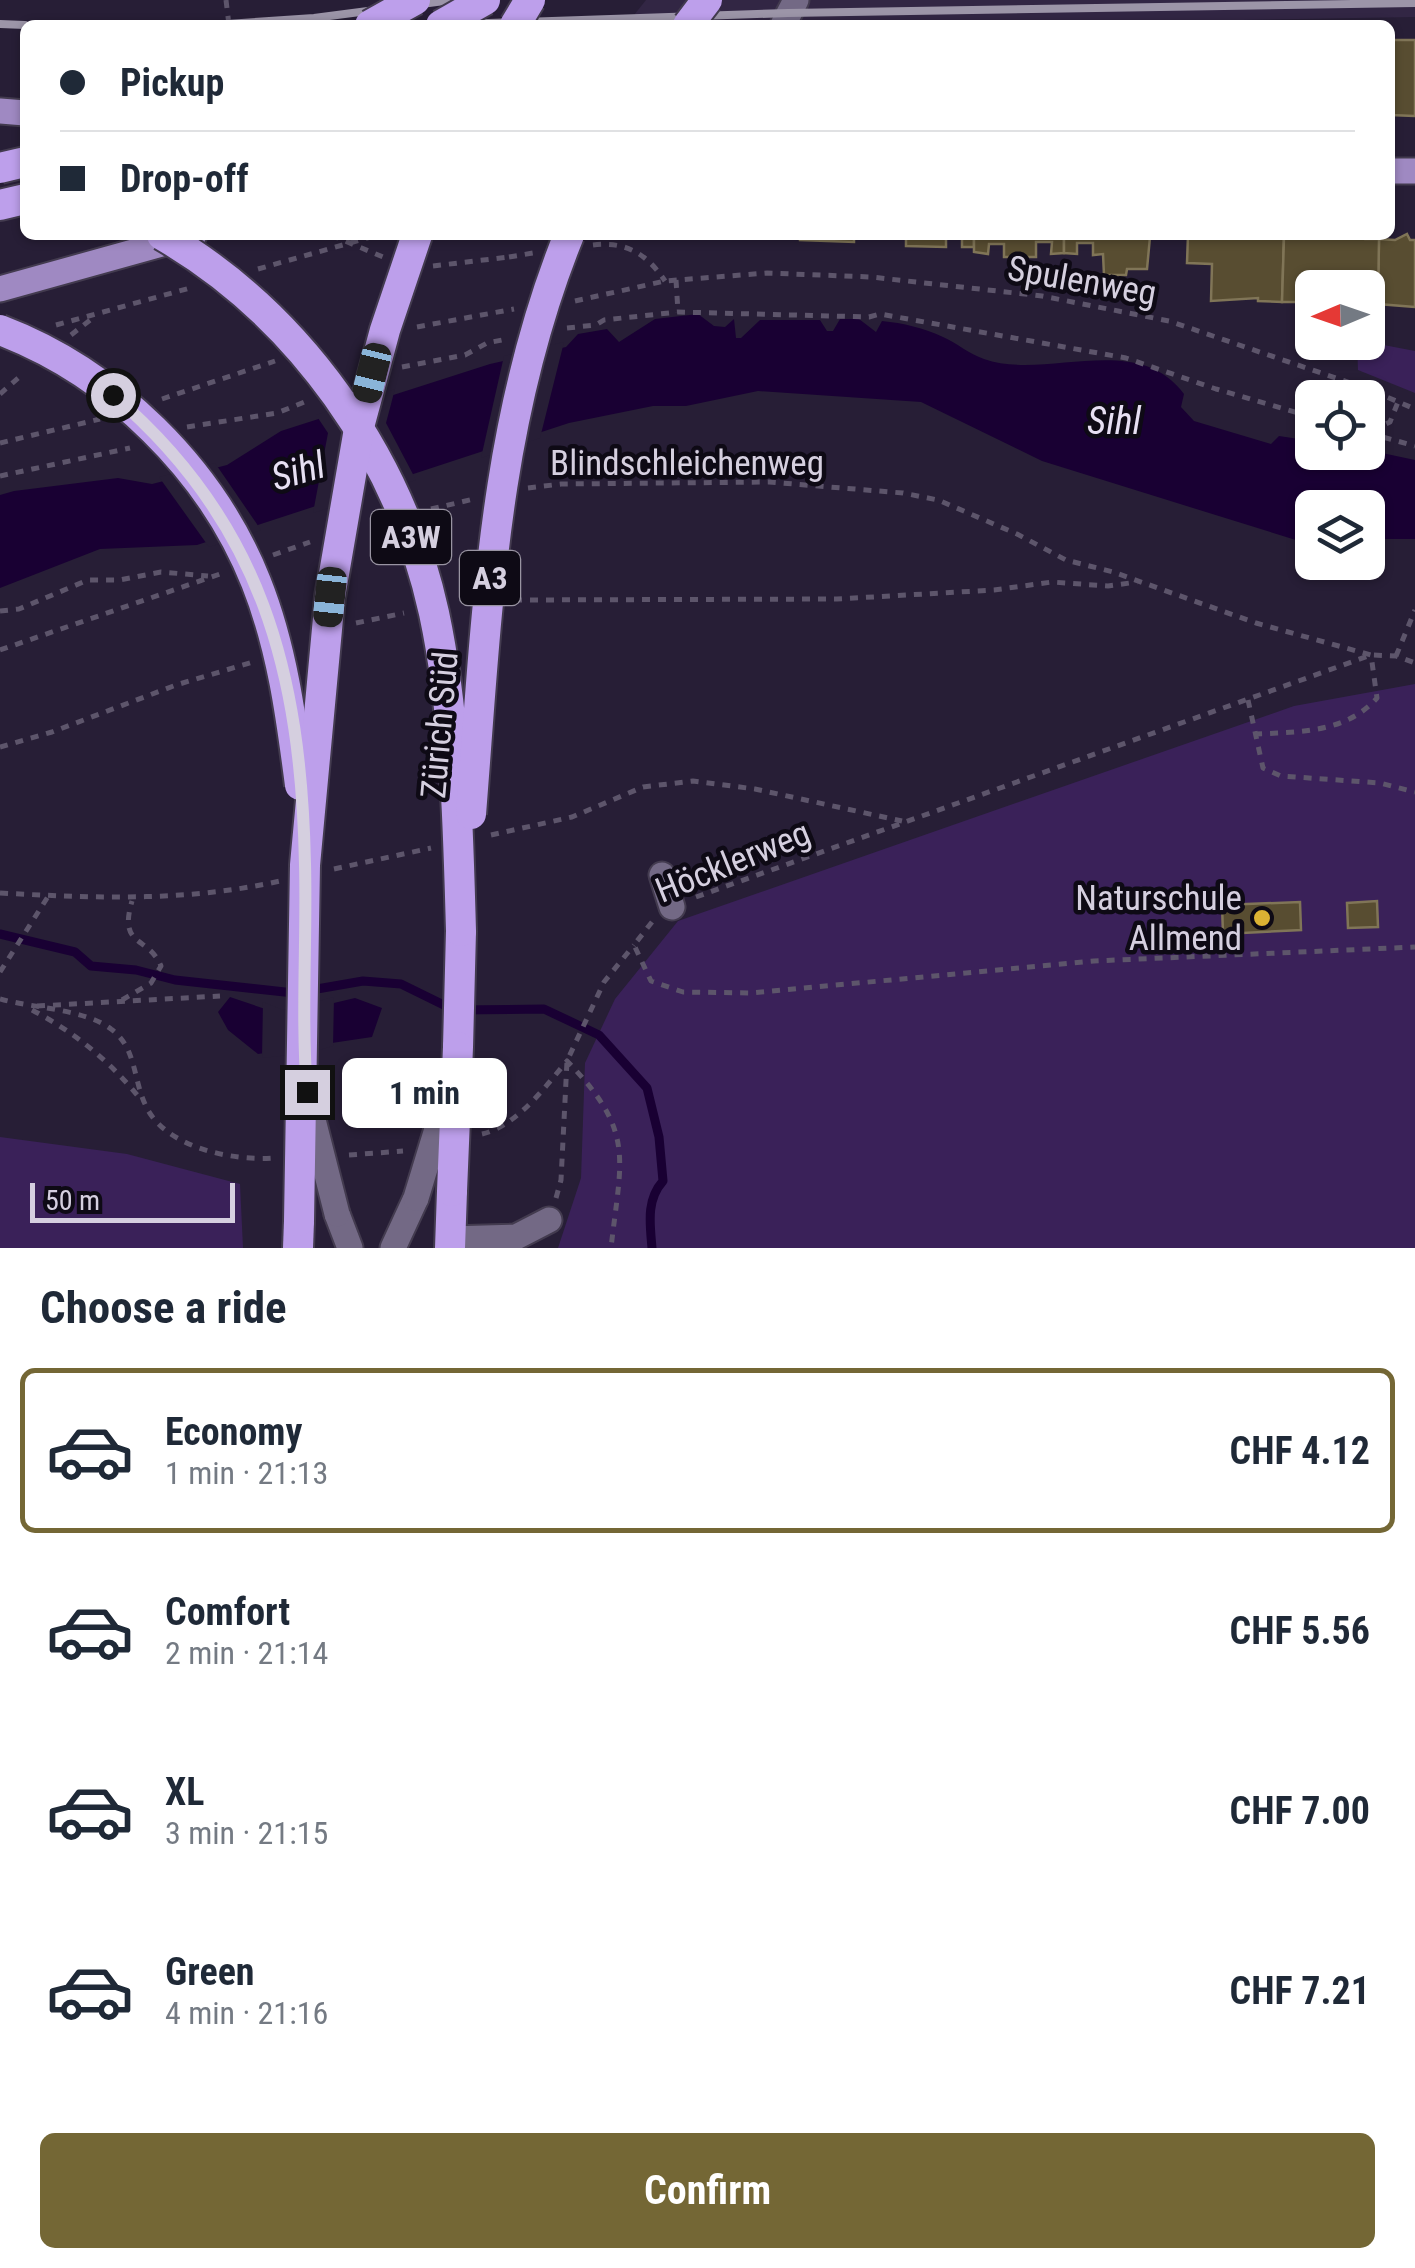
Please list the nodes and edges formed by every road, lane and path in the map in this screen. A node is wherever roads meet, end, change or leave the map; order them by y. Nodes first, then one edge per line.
1 (415, 0) edge
2 (485, 0) edge
3 (707, 0) edge
4 (379, 20) edge
5 (451, 20) edge
6 (692, 20) edge
7 (169, 240) edge
8 (176, 240) edge
9 (415, 240) edge
10 (568, 240) edge
11 (617, 240) edge
12 (676, 280) junction
13 (0, 289) edge
14 (678, 312) junction
15 (558, 329) dead end
16 (0, 330) edge
17 (523, 336) dead end
18 (400, 368) dead end
19 (312, 399) dead end
20 (1398, 402) junction
21 (1415, 410) edge
22 (1295, 412) edge
23 (1385, 424) edge
24 (174, 430) dead end
25 (1385, 438) edge
26 (1415, 446) edge
27 (132, 448) dead end
28 (0, 476) edge
29 (512, 490) dead end
30 (477, 498) dead end
31 (424, 510) dead end
32 (318, 540) dead end
33 (264, 558) dead end
34 (229, 570) dead end
35 (211, 576) junction
36 (1136, 582) junction
37 (506, 600) dead end
38 (1415, 610) edge
39 (0, 611) edge
40 (411, 612) dead end
41 (338, 627) dead end
42 (0, 650) edge
43 (1370, 655) junction
44 (1396, 656) junction
45 (266, 658) dead end
46 (1415, 662) edge
47 (1248, 700) junction
48 (1255, 734) junction
49 (0, 747) edge
50 (1415, 792) edge
51 (305, 866) junction
52 (662, 874) dead end
53 (49, 896) dead end
54 (132, 899) dead end
55 (672, 907) junction
56 (460, 931) junction
57 (634, 945) junction
58 (1415, 947) edge
59 (0, 972) edge
60 (220, 996) dead end
61 (0, 1001) edge
62 (114, 1003) junction
63 (24, 1006) junction
64 (302, 1030) junction
65 (458, 1048) junction
66 (569, 1057) junction
67 (145, 1105) junction
68 (256, 1159) dead end
69 (549, 1220) joint
70 (298, 1235) edge
71 (450, 1244) edge
72 (350, 1248) edge
73 (393, 1248) edge
74 (611, 1248) edge

1 - 4 highway, bridge
2 - 5 highway, bridge
3 - 6 highway, bridge
7 - 56 highway, A3W, bridge
8 - 13 main road
9 - 51 highway, bridge
10 - 56 highway, Zürich Süd / A3, bridge
11 - 12 path
12 - 14 path
12 - 20 path, Spulenweg
14 - 15 path
14 - 22 path
16 - 51 highway, bridge
17 - 18 path
19 - 24 path
20 - 21 path, Spulenweg
20 - 23 path
25 - 26 path
27 - 28 path
29 - 36 path, Blindschleichenweg
30 - 31 path
32 - 33 path
34 - 35 path
35 - 39 path
35 - 42 path
36 - 37 path
36 - 43 path, Blindschleichenweg
38 - 44 path
40 - 41 path
43 - 44 path, Höcklerweg
43 - 47 path, Höcklerweg
43 - 48 path
44 - 46 path, Höcklerweg
45 - 49 path
47 - 48 path
47 - 55 path, Höcklerweg
48 - 50 path
51 - 64 highway, bridge
52 - 55 street
53 - 59 path
54 - 62 path
55 - 57 path, Höcklerweg
56 - 65 highway, A3
57 - 58 path, Höcklerweg
57 - 66 path
60 - 62 path
61 - 63 path
62 - 63 path
63 - 67 path
63 - 67 path
64 - 70 highway, bridge
64 - 72 street, bridge
65 - 71 highway, A3, bridge
65 - 73 street, bridge
66 - 69 path
66 - 74 path
67 - 68 path
69 - 71 street

